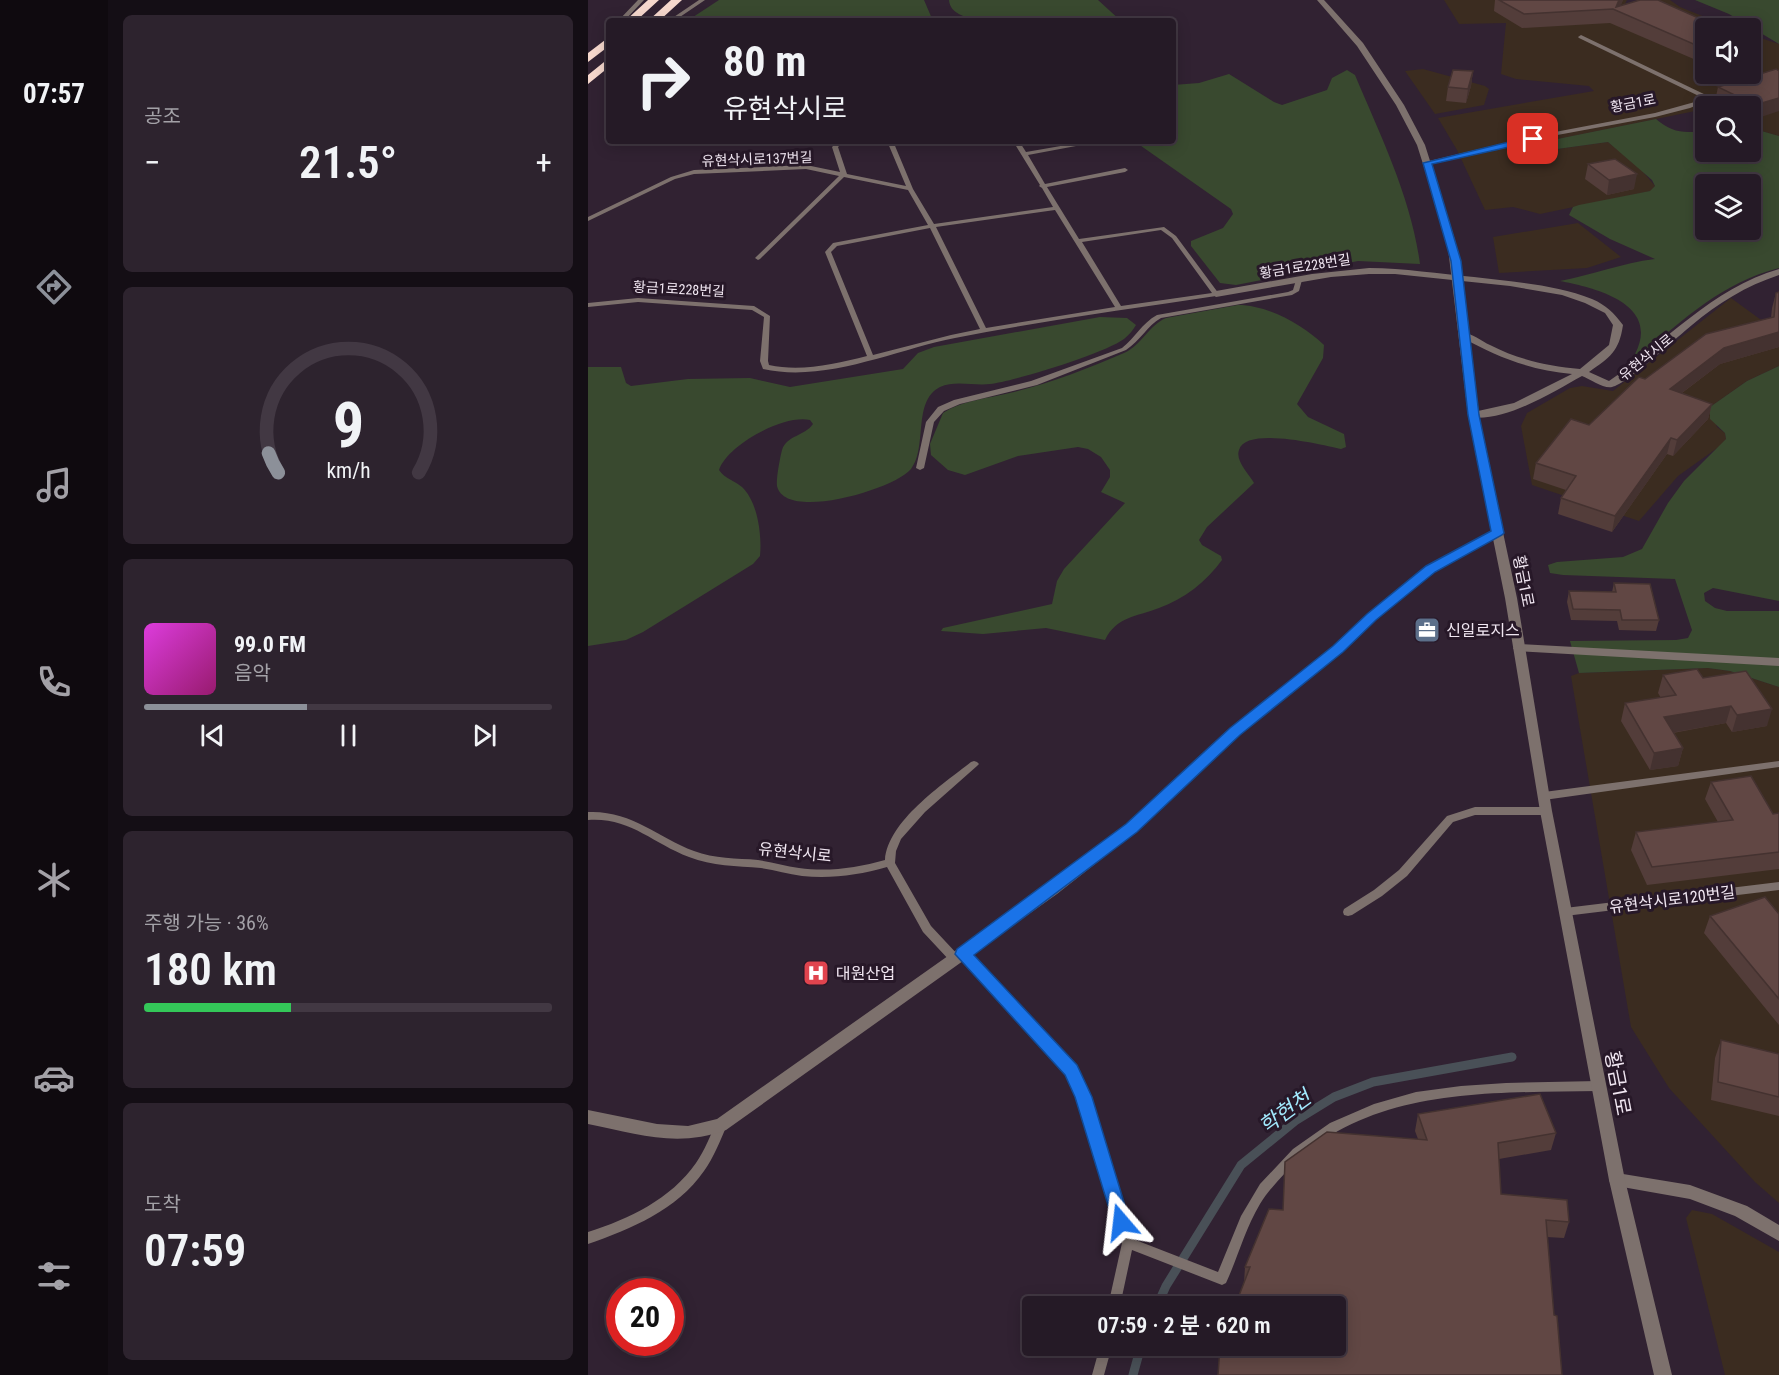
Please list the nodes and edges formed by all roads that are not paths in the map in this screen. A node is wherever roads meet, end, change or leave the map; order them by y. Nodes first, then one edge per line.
1 (641, 0) edge
2 (654, 0) edge
3 (677, 0) edge
4 (702, 0) edge
5 (1320, 0) edge
6 (624, 18) edge
7 (633, 18) edge
8 (656, 18) edge
9 (675, 18) edge
10 (1581, 37) dead end
11 (606, 41) edge
12 (588, 59) edge
13 (606, 64) edge
14 (588, 81) edge
15 (838, 144) edge
16 (891, 144) edge
17 (1018, 144) edge
18 (1076, 144) dead end
19 (1023, 154) junction
20 (1427, 163) junction
21 (1125, 170) dead end
22 (844, 174) junction
23 (1042, 186) junction
24 (910, 189) junction
25 (1056, 208) junction
26 (588, 219) edge
27 (932, 226) junction
28 (1077, 241) junction
29 (758, 258) dead end
30 (1779, 272) edge
31 (1299, 280) junction
32 (1216, 294) junction
33 (588, 305) edge
34 (1119, 308) junction
35 (984, 331) junction
36 (1464, 335) junction
37 (871, 358) junction
38 (1582, 372) junction
39 (1473, 415) junction
40 (920, 468) dead end
41 (1498, 533) junction
42 (1519, 648) junction
43 (1779, 662) edge
44 (974, 764) dead end
45 (1779, 764) edge
46 (1544, 795) junction
47 (1546, 811) junction
48 (588, 816) edge
49 (890, 863) junction
50 (1779, 886) edge
51 (1348, 912) dead end
52 (1565, 912) junction
53 (959, 957) junction
54 (1599, 1086) junction
55 (588, 1117) edge
56 (721, 1125) junction
57 (1617, 1180) junction
58 (1779, 1234) edge
59 (588, 1238) edge
60 (1128, 1243) junction
61 (1116, 1296) edge
62 (1103, 1356) edge
63 (1098, 1375) edge
64 (1663, 1375) edge

1 - 6 lane
2 - 7 highway
3 - 8 highway
4 - 9 lane
5 - 20 street, 황금1로
10 - 20 lane, 황금1로
11 - 12 highway
13 - 14 highway
15 - 22 lane
16 - 24 lane
17 - 19 lane
18 - 19 lane
19 - 23 lane
20 - 36 street, 황금1로
21 - 23 lane
22 - 24 lane, 유현삭시로137번길
22 - 26 lane, 유현삭시로137번길
22 - 29 lane
23 - 25 lane
24 - 27 lane
25 - 27 lane
25 - 28 lane
27 - 35 lane
27 - 37 lane
28 - 32 lane
28 - 34 lane
30 - 38 street, 유현삭시로
31 - 32 street, 황금1로228번길
31 - 38 street, 황금1로228번길
31 - 40 lane
32 - 34 lane, 황금1로228번길
33 - 37 lane, 황금1로228번길
34 - 35 lane, 황금1로228번길
35 - 37 lane, 황금1로228번길
36 - 38 street
36 - 39 street, 황금1로
38 - 39 street
39 - 41 street, 황금1로
41 - 42 street, 황금1로
41 - 53 street
42 - 43 street
42 - 46 street, 황금1로
44 - 49 lane
45 - 46 lane
46 - 47 street, 황금1로
47 - 51 lane
47 - 52 street, 황금1로
48 - 49 lane, 유현삭시로
49 - 53 lane
50 - 52 lane, 유현삭시로120번길
52 - 54 street, 황금1로
53 - 56 street
53 - 60 lane
54 - 57 street, 황금1로
54 - 60 lane
55 - 56 street
56 - 59 lane
57 - 58 street
57 - 64 street, 황금1로
60 - 61 lane
62 - 63 lane

